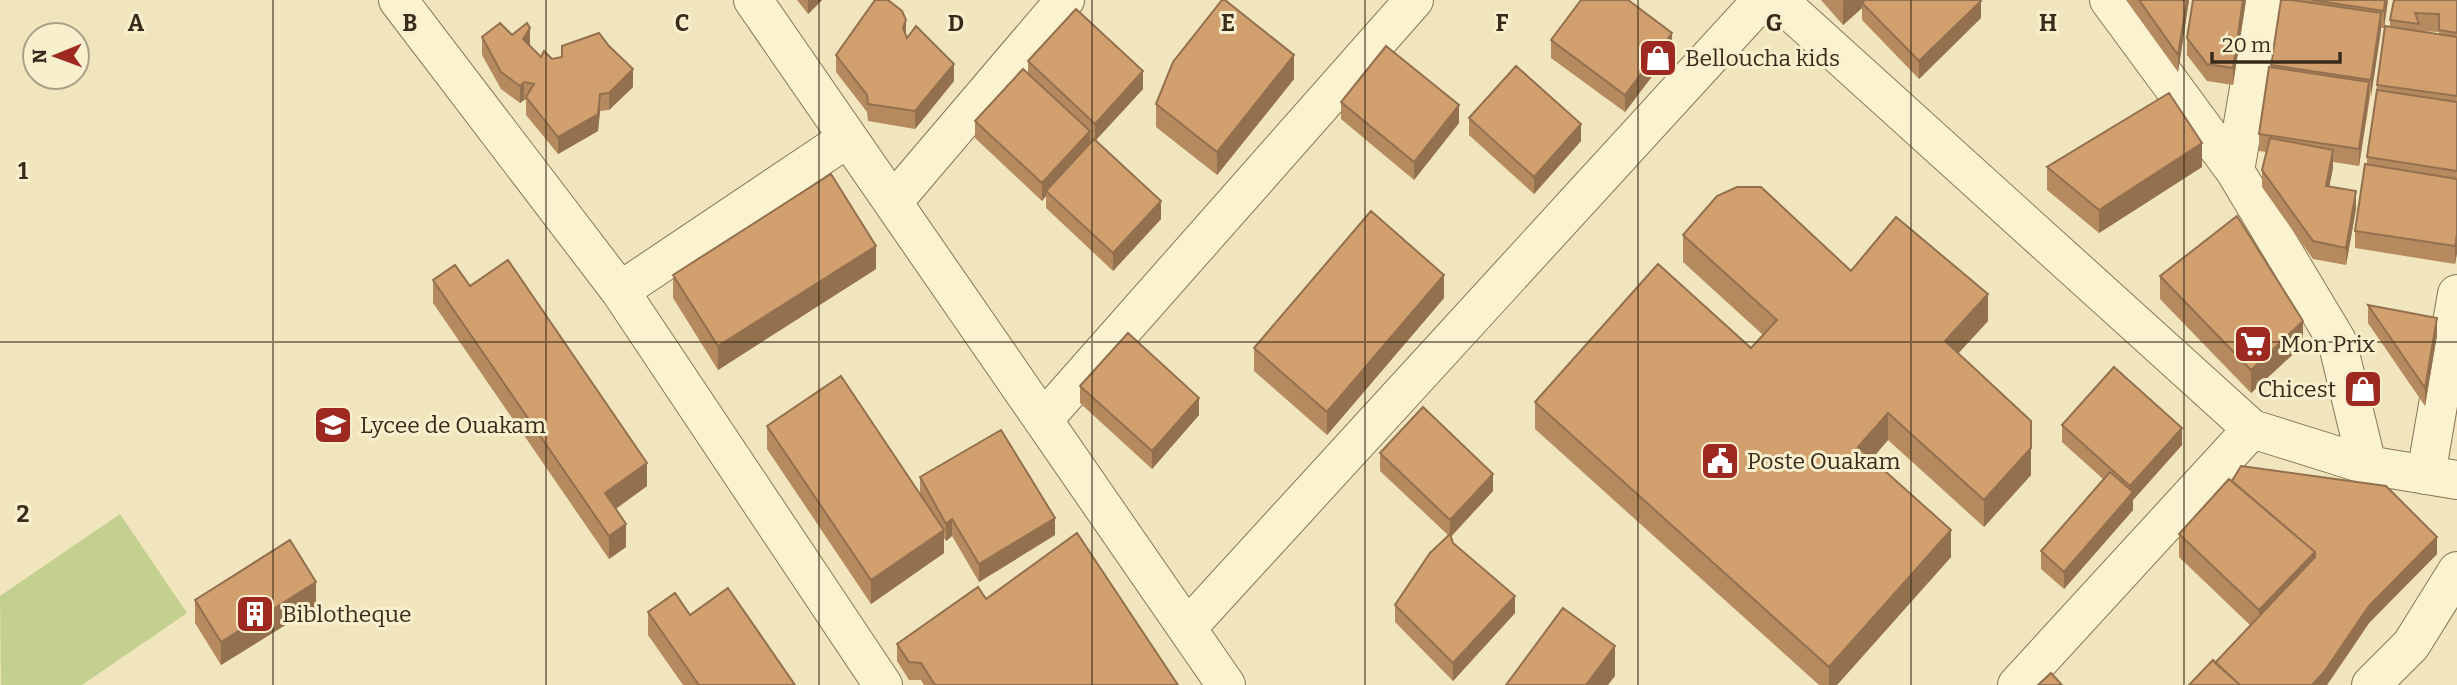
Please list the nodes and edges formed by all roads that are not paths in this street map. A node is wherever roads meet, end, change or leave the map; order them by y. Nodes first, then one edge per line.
1 (398, 0) edge
2 (753, 0) edge
3 (1065, 0) edge
4 (1414, 0) edge
5 (1762, 0) edge
6 (1778, 0) edge
7 (2109, 0) edge
8 (2264, 0) edge
9 (848, 138) junction
10 (2235, 171) junction
11 (892, 202) junction
12 (620, 291) junction
13 (2457, 294) edge
14 (1044, 420) junction
15 (2252, 429) junction
16 (2367, 465) junction
17 (2441, 477) edge
18 (2457, 571) edge
19 (1187, 628) junction
20 (2411, 645) junction
21 (883, 685) edge
22 (1226, 685) edge
23 (2017, 685) edge
24 (2371, 685) edge
25 (2391, 685) edge

1 - 12 street
2 - 9 street
3 - 11 street
4 - 14 street
5 - 19 street
6 - 15 street
7 - 10 street
8 - 10 street
9 - 11 street
9 - 12 street
10 - 16 street
11 - 14 street
12 - 21 street
13 - 17 street
14 - 19 street
15 - 16 street
15 - 23 street
16 - 17 street
18 - 20 street
19 - 22 street
20 - 24 street
20 - 25 street

